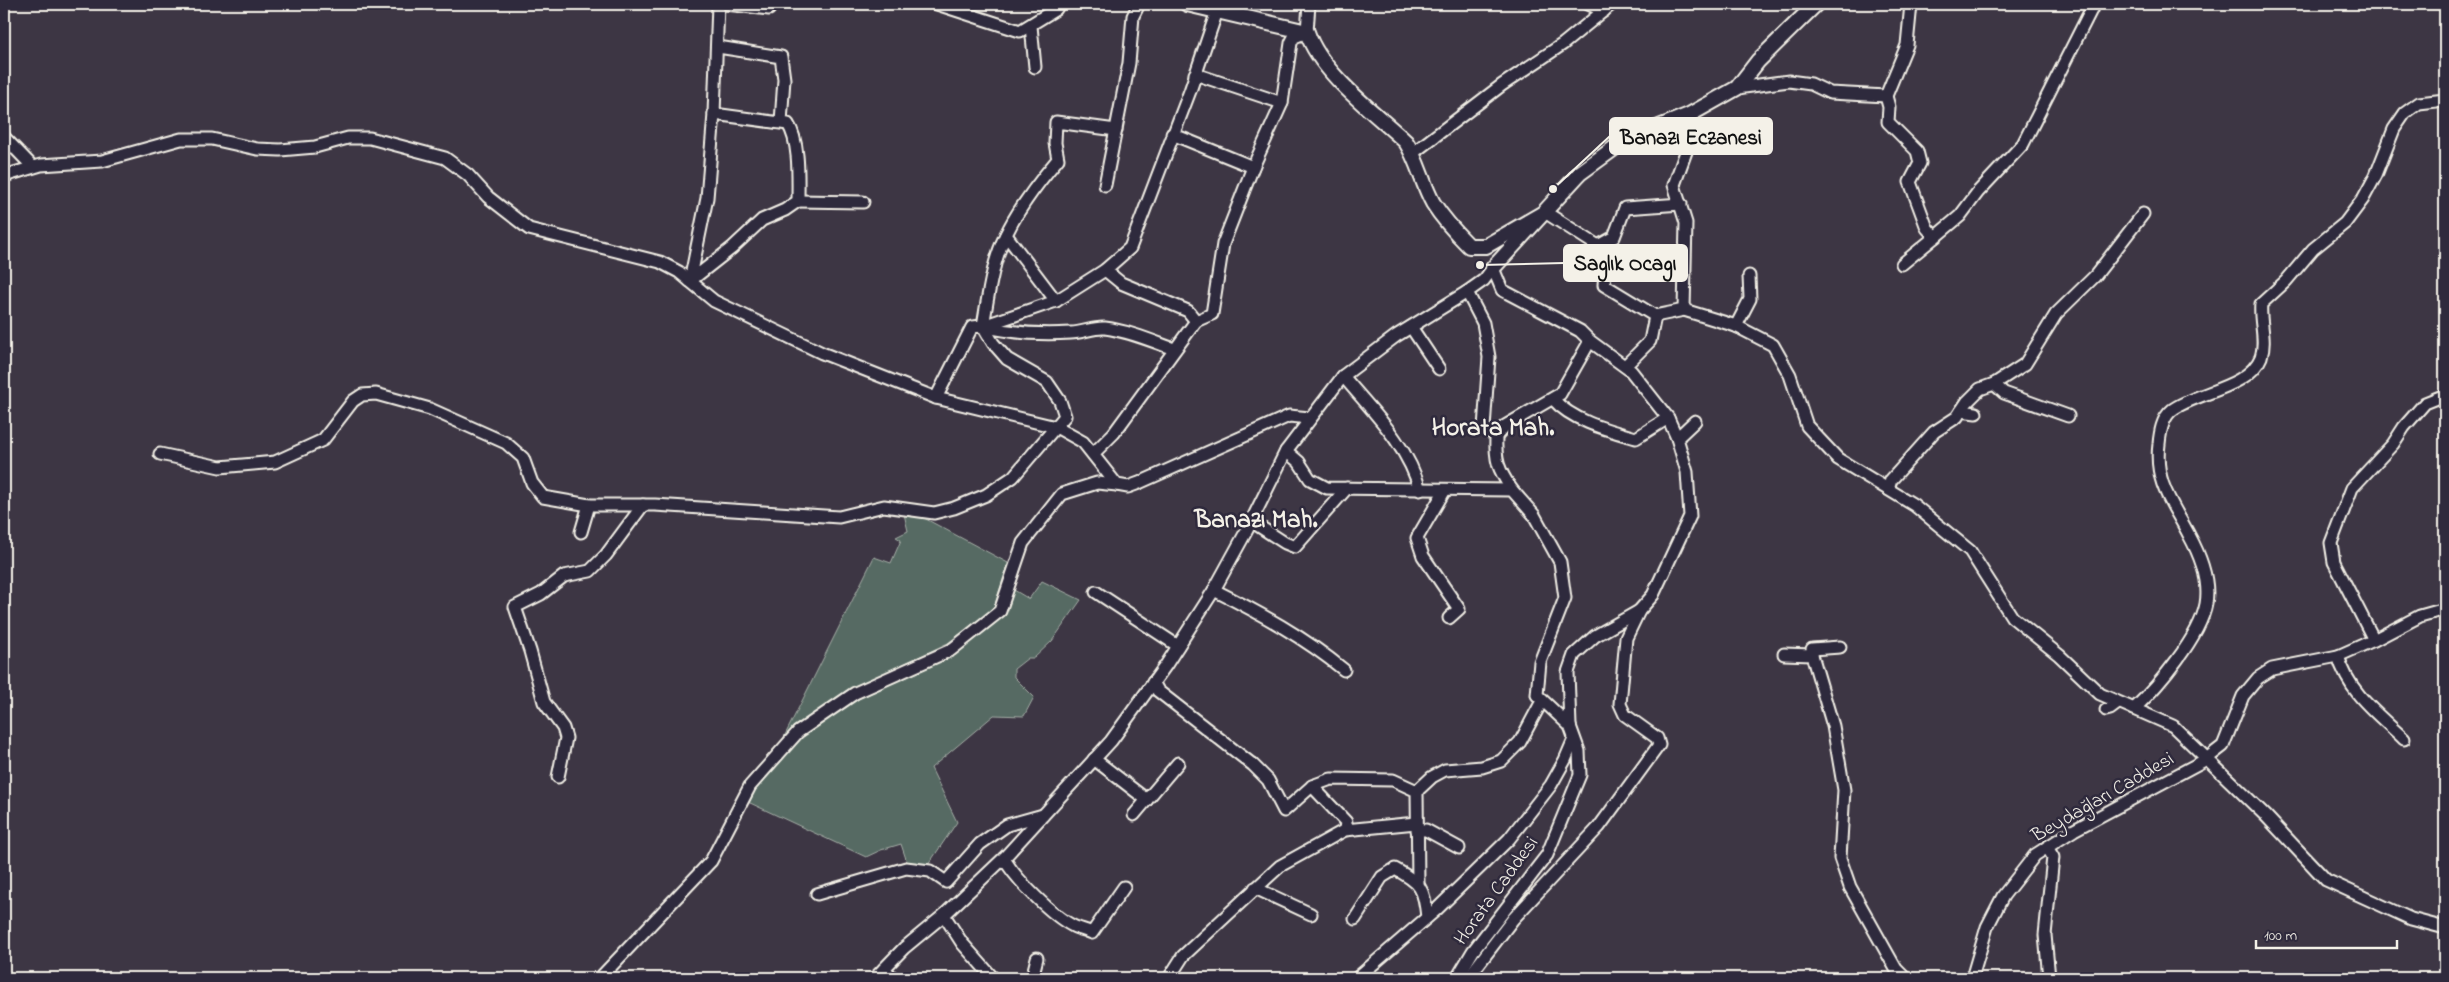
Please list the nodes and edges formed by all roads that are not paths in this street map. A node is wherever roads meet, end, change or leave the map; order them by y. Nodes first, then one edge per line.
1 (718, 4) edge
2 (726, 4) edge
3 (938, 4) edge
4 (1059, 4) edge
5 (1139, 4) edge
6 (1187, 4) edge
7 (1309, 4) edge
8 (1588, 4) edge
9 (1816, 4) edge
10 (1911, 4) edge
11 (2094, 4) edge
12 (1608, 7) edge
13 (769, 9) dead end
14 (1216, 12) junction
15 (1031, 26) junction
16 (1307, 32) junction
17 (718, 47) junction
18 (1035, 67) dead end
19 (1195, 74) junction
20 (1737, 88) junction
21 (1886, 96) junction
22 (2445, 100) edge
23 (1282, 103) junction
24 (714, 114) junction
25 (1689, 115) junction
26 (781, 122) junction
27 (1116, 130) junction
28 (1172, 134) junction
29 (4, 137) edge
30 (1413, 153) junction
31 (34, 167) junction
32 (1253, 167) junction
33 (4, 176) edge
34 (1105, 185) dead end
35 (798, 201) junction
36 (863, 202) dead end
37 (1681, 204) junction
38 (1545, 212) junction
39 (2143, 214) dead end
40 (1006, 235) junction
41 (1935, 237) junction
42 (1598, 246) junction
43 (1902, 264) dead end
44 (1493, 268) junction
45 (1105, 270) junction
46 (1749, 276) dead end
47 (1484, 280) junction
48 (690, 281) junction
49 (1502, 290) junction
50 (1467, 292) junction
51 (1056, 301) junction
52 (1684, 310) junction
53 (1655, 316) junction
54 (1196, 321) junction
55 (983, 326) junction
56 (1736, 326) junction
57 (1411, 327) junction
58 (1590, 341) junction
59 (1174, 349) junction
60 (1624, 366) junction
61 (1439, 369) dead end
62 (1343, 376) junction
63 (1994, 384) junction
64 (2445, 395) edge
65 (936, 398) junction
66 (1553, 399) junction
67 (1961, 411) junction
68 (1976, 413) dead end
69 (2068, 416) dead end
70 (1310, 418) junction
71 (1668, 418) junction
72 (1695, 421) dead end
73 (1056, 428) junction
74 (1496, 436) junction
75 (1678, 438) junction
76 (1286, 452) junction
77 (160, 454) dead end
78 (1093, 454) junction
79 (1116, 485) junction
80 (1347, 488) junction
81 (1888, 488) junction
82 (1420, 490) junction
83 (1445, 490) junction
84 (1512, 490) junction
85 (589, 505) junction
86 (643, 505) junction
87 (1251, 521) junction
88 (581, 532) dead end
89 (1214, 590) junction
90 (1096, 592) dead end
91 (2445, 608) edge
92 (1639, 611) junction
93 (1449, 618) dead end
94 (2374, 640) junction
95 (1178, 646) junction
96 (1840, 647) dead end
97 (1784, 654) dead end
98 (1812, 655) junction
99 (2338, 656) junction
100 (1344, 670) dead end
101 (1153, 682) junction
102 (1542, 701) junction
103 (2118, 703) junction
104 (2134, 709) junction
105 (2106, 710) dead end
106 (1570, 726) junction
107 (1574, 739) junction
108 (2404, 740) dead end
109 (1094, 759) junction
110 (2205, 760) junction
111 (1178, 764) dead end
112 (558, 777) dead end
113 (1312, 786) junction
114 (1417, 791) junction
115 (1147, 800) junction
116 (1043, 815) junction
117 (1134, 815) dead end
118 (1417, 826) junction
119 (1345, 830) junction
120 (2047, 847) junction
121 (1459, 848) dead end
122 (1004, 858) junction
123 (1418, 883) junction
124 (1124, 887) dead end
125 (1255, 888) junction
126 (816, 894) dead end
127 (1311, 914) dead end
128 (944, 916) junction
129 (1427, 917) junction
130 (1355, 919) dead end
131 (2445, 928) edge
132 (1038, 958) dead end
133 (884, 969) junction
134 (600, 978) edge
135 (875, 978) edge
136 (892, 978) edge
137 (993, 978) edge
138 (1032, 978) edge
139 (1169, 978) edge
140 (1357, 978) edge
141 (1457, 978) edge
142 (1468, 978) edge
143 (1905, 978) edge
144 (1972, 978) edge
145 (2049, 978) edge

1 - 17 street
2 - 13 street
3 - 15 street
4 - 15 street
5 - 27 street
6 - 14 main road
7 - 16 street
8 - 12 street
9 - 20 main road
10 - 21 street
11 - 41 street
12 - 30 street
14 - 16 main road
14 - 19 street
15 - 18 street
16 - 23 street
16 - 30 main road
17 - 24 street
17 - 26 street
19 - 23 street
19 - 28 street
20 - 21 street
20 - 25 main road
21 - 41 street
22 - 104 street
23 - 32 street
24 - 26 street
24 - 48 street
25 - 37 street
25 - 38 main road
26 - 35 street
27 - 34 street
27 - 40 street
28 - 32 street
28 - 45 street
29 - 31 street
30 - 38 main road
31 - 33 street
31 - 48 street
32 - 54 street
35 - 36 street
35 - 48 street
37 - 42 street
37 - 52 street
38 - 42 street
38 - 44 main road
39 - 63 street
40 - 51 street
40 - 55 street
41 - 43 street
42 - 53 street
44 - 47 street
44 - 49 street
45 - 51 street
45 - 54 street
46 - 56 street
47 - 49 street
47 - 50 street
48 - 65 street
49 - 58 street
50 - 57 street
50 - 74 street
51 - 55 street
52 - 53 street
52 - 56 street
53 - 60 street
54 - 59 street
55 - 59 street
55 - 65 street
55 - 73 street
56 - 81 street
57 - 61 street
57 - 62 street
58 - 60 street
58 - 66 street
59 - 78 street
60 - 71 street
62 - 70 street
62 - 82 street
63 - 67 street
63 - 69 street
64 - 94 street
65 - 73 street
66 - 71 street
66 - 74 street
67 - 68 street
67 - 81 street
70 - 76 street
70 - 79 street
71 - 75 street
72 - 75 street
73 - 78 street
73 - 86 street
74 - 84 street
75 - 92 street
76 - 80 street
76 - 87 street
77 - 85 street
78 - 79 street
79 - 134 street
80 - 82 street
80 - 87 street
81 - 103 street
82 - 83 street
83 - 84 street
83 - 93 street
84 - 102 street
85 - 86 street
85 - 88 street
86 - 112 street
87 - 89 street
89 - 95 street
89 - 100 street
90 - 95 street
91 - 94 street, Beydağları Caddesi
92 - 106 street, Horata Caddesi
92 - 142 street
94 - 99 street, Beydağları Caddesi
95 - 101 street
96 - 98 street
97 - 98 street
98 - 143 street
99 - 108 street
99 - 110 street, Beydağları Caddesi
101 - 109 street
101 - 113 street
102 - 106 street
102 - 114 street
103 - 104 street
103 - 105 street
104 - 110 street
106 - 107 street, Horata Caddesi
107 - 129 street
107 - 141 street, Horata Caddesi
109 - 115 street
109 - 116 street
110 - 120 street, Beydağları Caddesi
110 - 131 street
111 - 115 street
113 - 114 street
113 - 119 street
114 - 118 street
115 - 117 street
116 - 122 street
116 - 126 street
118 - 119 street
118 - 121 street
118 - 123 street
119 - 125 street
120 - 144 street, Beydağları Caddesi
120 - 145 street
122 - 124 street
122 - 128 street
123 - 129 street
123 - 130 street
125 - 127 street
125 - 139 street
128 - 133 street
128 - 137 street
129 - 140 street
132 - 138 street
133 - 135 street
133 - 136 street

